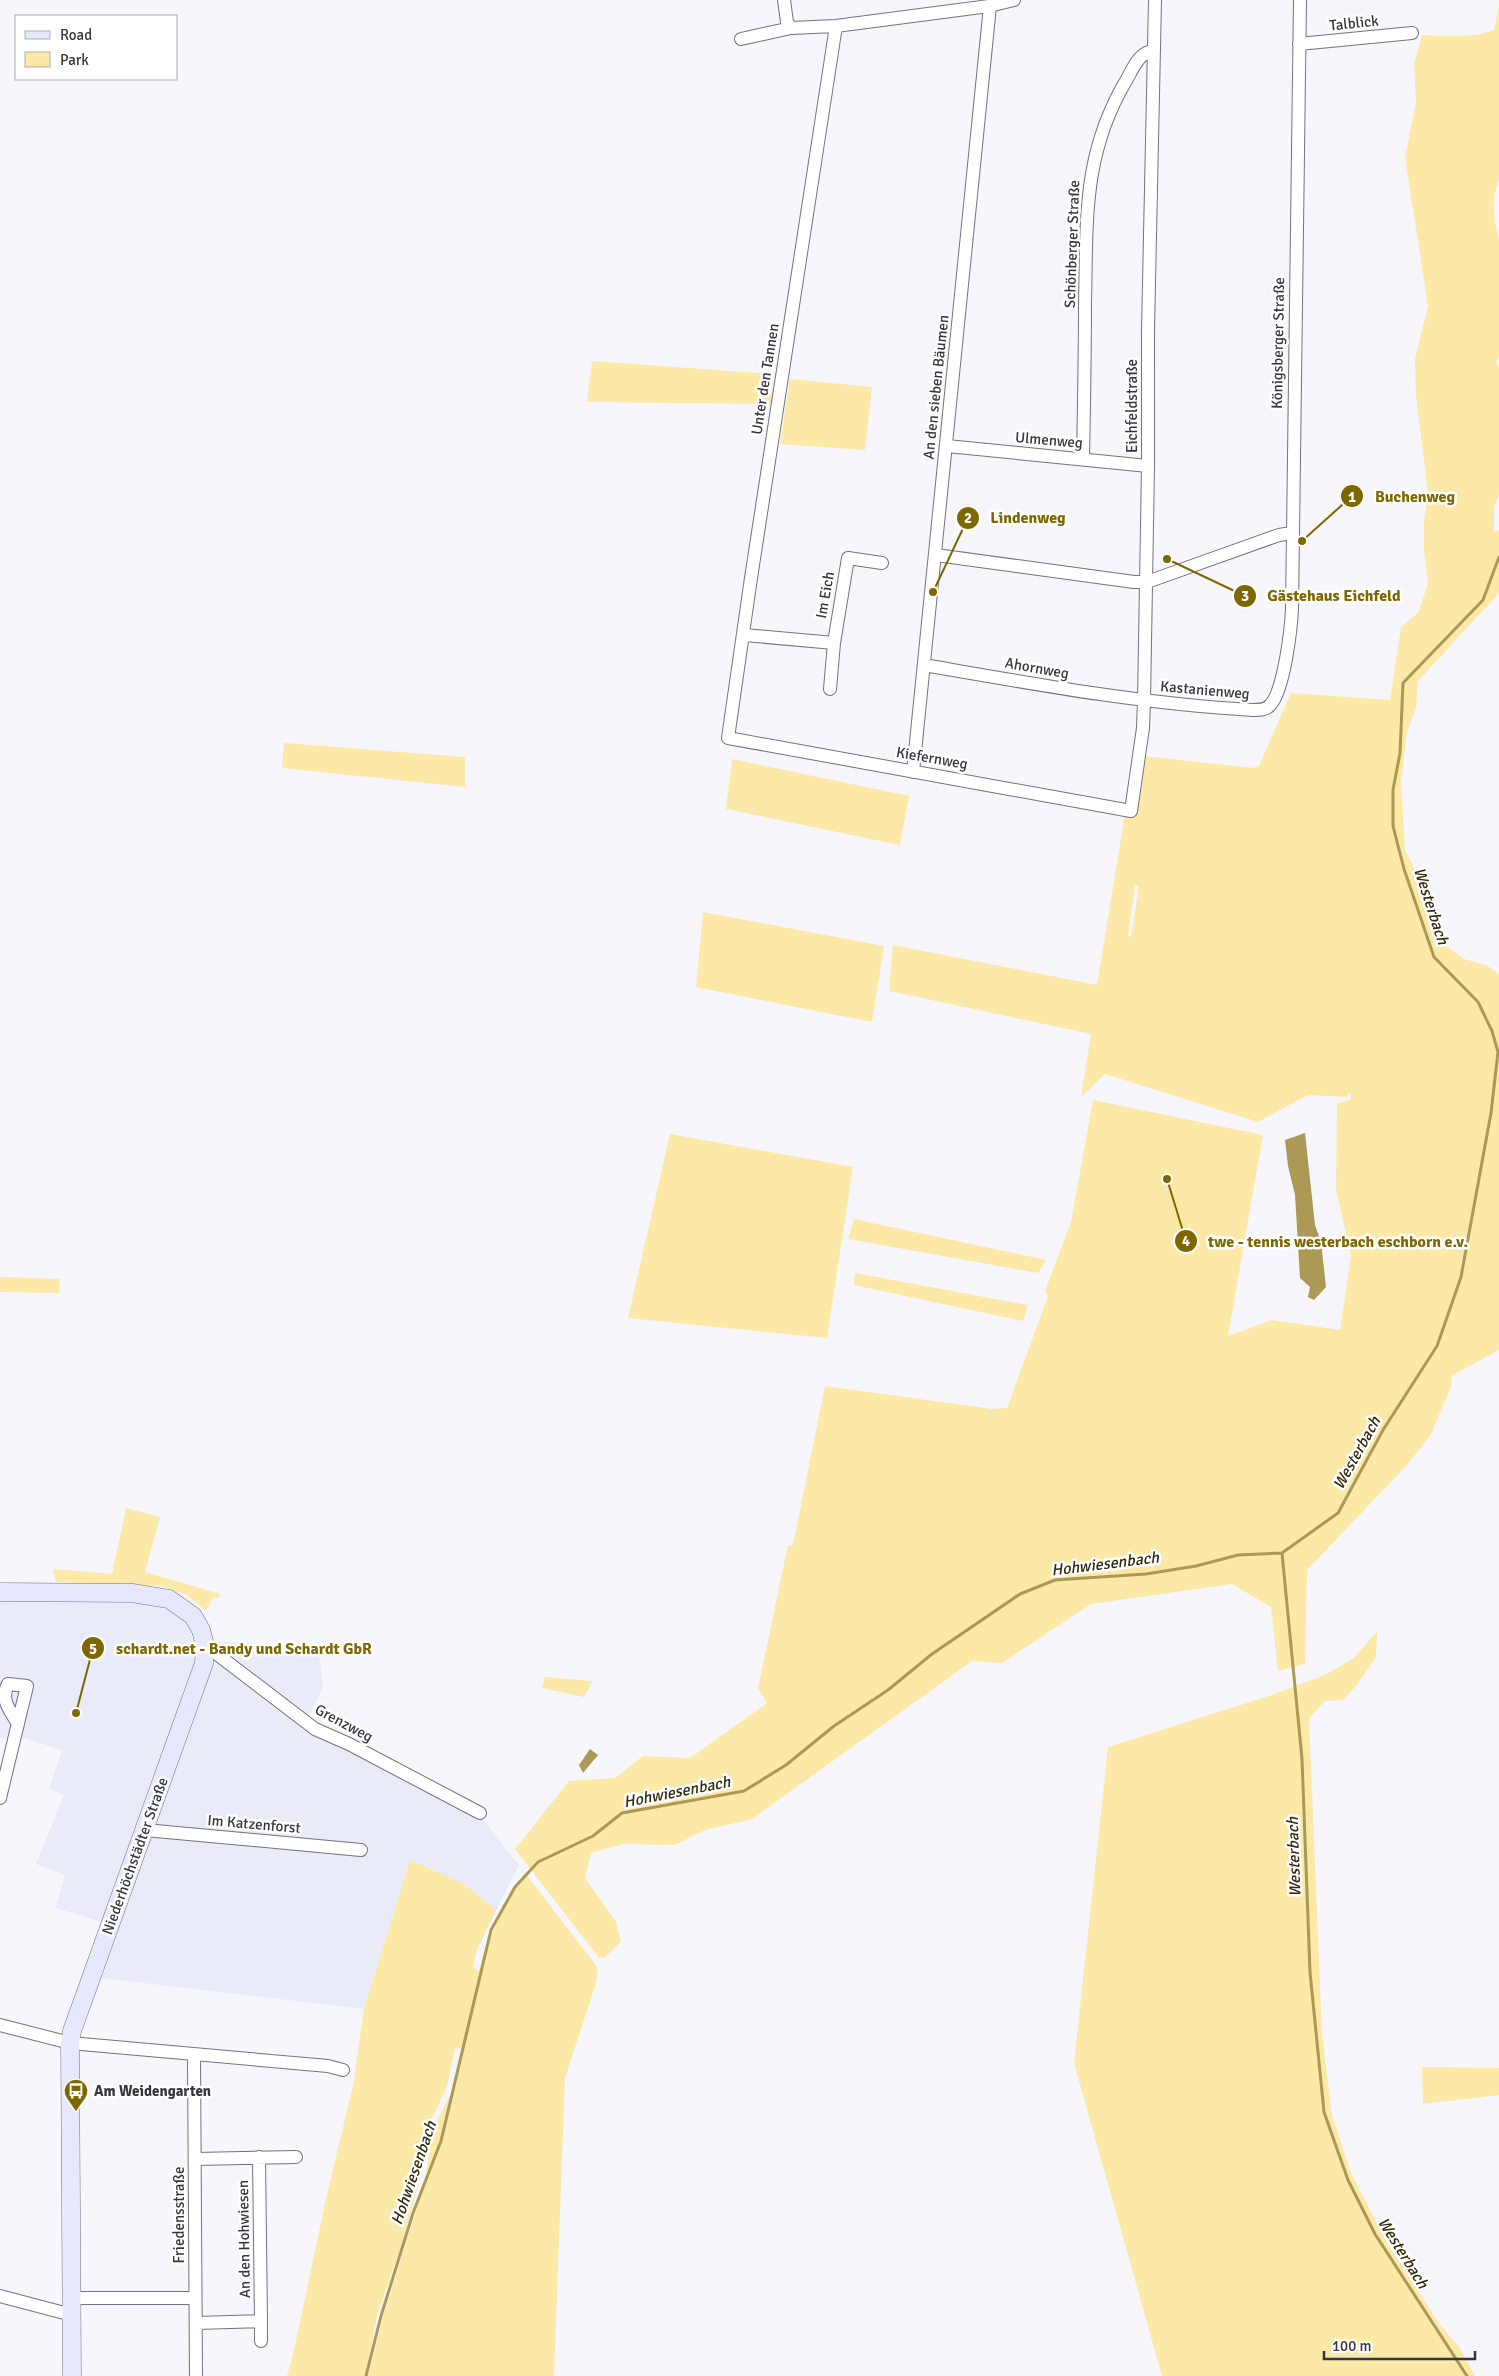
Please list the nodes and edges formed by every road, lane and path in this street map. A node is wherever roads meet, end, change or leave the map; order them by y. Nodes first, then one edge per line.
1 (784, 0) edge
2 (1014, 0) edge
3 (1156, 0) edge
4 (1300, 0) edge
5 (989, 4) edge
6 (836, 26) junction
7 (791, 28) junction
8 (1412, 33) dead end
9 (741, 39) dead end
10 (1299, 44) junction
11 (1154, 50) junction
12 (946, 446) junction
13 (1083, 459) junction
14 (1148, 466) junction
15 (1292, 533) junction
16 (936, 555) junction
17 (882, 563) dead end
18 (1147, 582) junction
19 (744, 634) junction
20 (834, 643) junction
21 (924, 665) junction
22 (1279, 686) joint
23 (830, 689) dead end
24 (1144, 701) junction
25 (728, 738) joint
26 (914, 772) junction
27 (1131, 810) joint
28 (0, 1592) edge
29 (205, 1645) junction
30 (18, 1724) dead end
31 (0, 1798) edge
32 (480, 1813) dead end
33 (144, 1830) junction
34 (361, 1850) dead end
35 (0, 2025) edge
36 (70, 2043) junction
37 (194, 2055) junction
38 (343, 2070) dead end
39 (259, 2157) junction
40 (296, 2157) dead end
41 (195, 2159) junction
42 (0, 2296) edge
43 (195, 2298) junction
44 (72, 2306) junction
45 (261, 2321) junction
46 (196, 2323) junction
47 (261, 2341) dead end
48 (72, 2376) edge
49 (196, 2376) edge

1 - 7 street
2 - 5 street
3 - 11 street, Eichfeldstraße
4 - 10 street, Königsberger Straße
5 - 6 street
5 - 12 street, An den sieben Bäumen
6 - 7 street
6 - 19 street, Unter den Tannen
7 - 9 street
8 - 10 street, Talblick
10 - 15 street, Königsberger Straße
11 - 13 street, Schönberger Straße
11 - 14 street, Eichfeldstraße
12 - 13 street, Ulmenweg
12 - 16 street, An den sieben Bäumen
13 - 14 street, Ulmenweg
14 - 18 street, Eichfeldstraße
15 - 18 street
15 - 22 street, Königsberger Straße
16 - 18 street
16 - 21 street, An den sieben Bäumen
17 - 20 street, Im Eich
18 - 24 street, Eichfeldstraße
19 - 20 street, Im Eich
19 - 25 street, Unter den Tannen
20 - 23 street, Im Eich
21 - 24 street, Ahornweg
21 - 26 street, An den sieben Bäumen
22 - 24 street, Kastanienweg
24 - 27 street, Eichfeldstraße
25 - 26 street, Kiefernweg
26 - 27 street, Kiefernweg
28 - 29 street, Niederhöchstädter Straße
29 - 32 street, Grenzweg
29 - 33 street, Niederhöchstädter Straße
30 - 31 street
33 - 34 street, Im Katzenforst
33 - 36 street, Niederhöchstädter Straße
35 - 36 street
36 - 37 street
36 - 44 street, Niederhöchstädter Straße
37 - 38 street
37 - 41 street, Friedensstraße
39 - 40 street, An den Hohwiesen
39 - 41 street, An den Hohwiesen
39 - 45 street, An den Hohwiesen
41 - 43 street, Friedensstraße
42 - 44 street
43 - 44 street
43 - 46 street, Friedensstraße
44 - 48 street, Niederhöchstädter Straße
45 - 46 street
45 - 47 street, An den Hohwiesen
46 - 49 street, Friedensstraße

